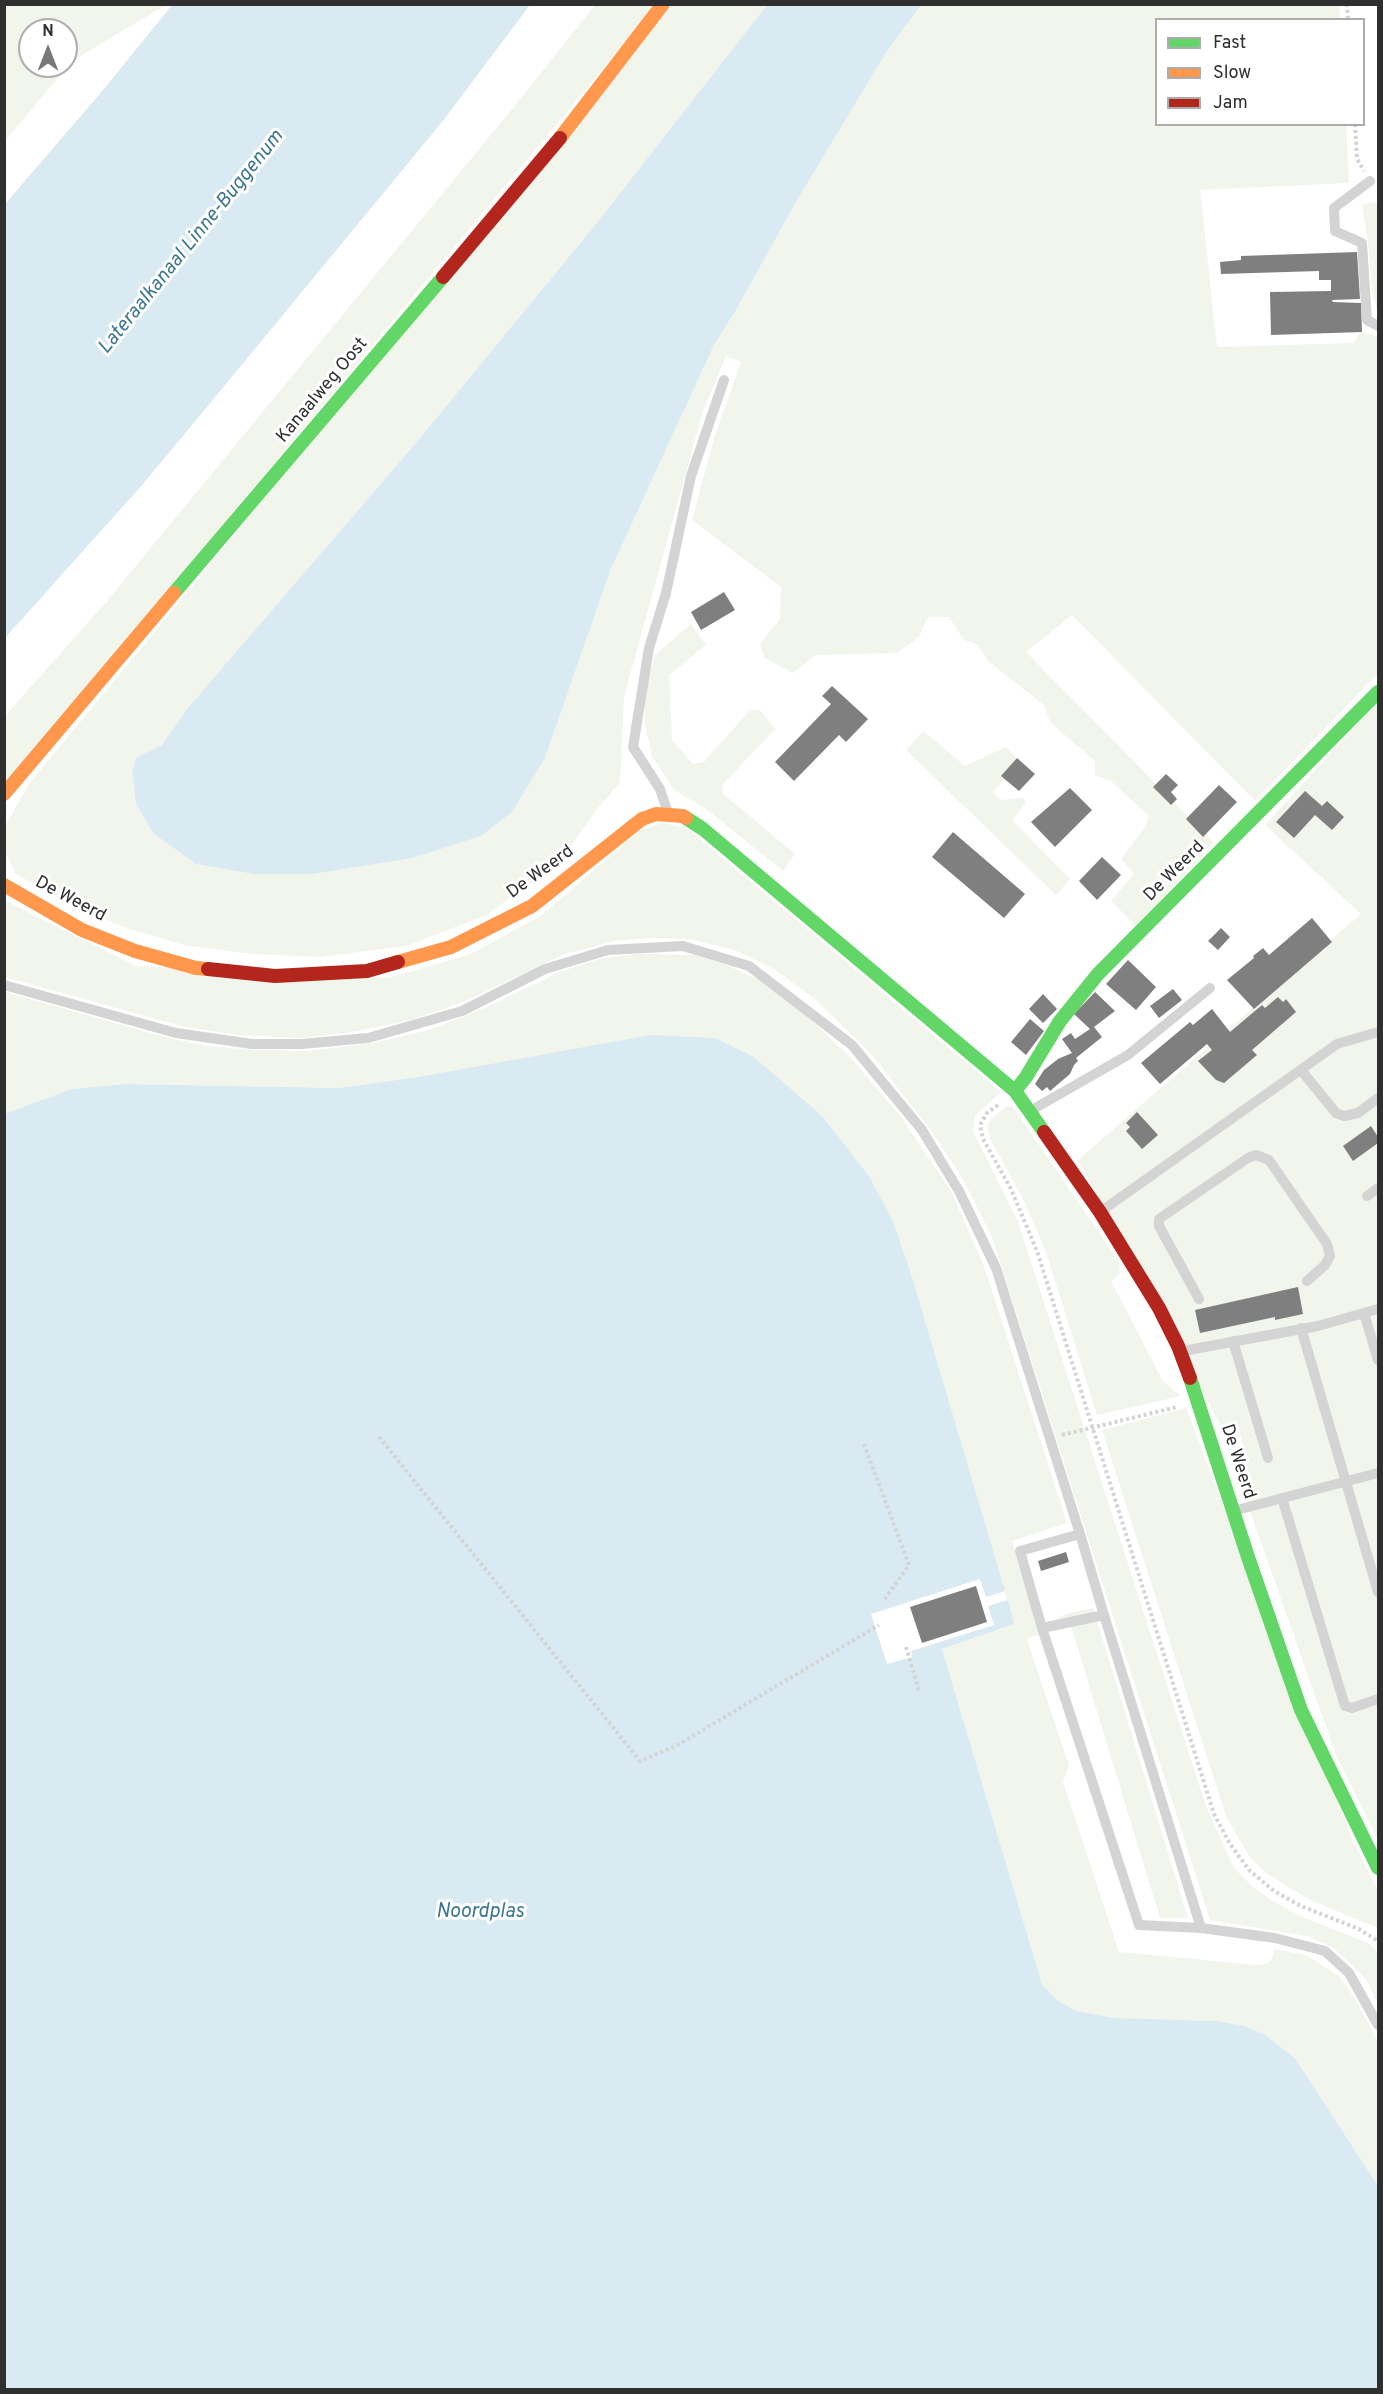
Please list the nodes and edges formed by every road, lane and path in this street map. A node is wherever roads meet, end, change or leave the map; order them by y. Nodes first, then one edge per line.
1 (663, 4) edge
2 (1355, 126) edge
3 (1370, 181) joint
4 (1378, 326) edge
5 (724, 381) dead end
6 (1378, 692) edge
7 (4, 794) edge
8 (668, 814) junction
9 (4, 885) edge
10 (4, 985) edge
11 (1210, 988) dead end
12 (1378, 1032) edge
13 (1301, 1070) junction
14 (1015, 1091) junction
15 (1378, 1098) edge
16 (1029, 1111) junction
17 (1378, 1188) edge
18 (1367, 1196) dead end
19 (1100, 1212) junction
20 (1307, 1281) dead end
21 (1199, 1299) dead end
22 (1378, 1309) edge
23 (1364, 1313) junction
24 (1301, 1328) junction
25 (1233, 1341) junction
26 (1180, 1351) junction
27 (1378, 1360) edge
28 (1199, 1401) junction
29 (1093, 1428) junction
30 (379, 1437) dead end
31 (1049, 1438) junction
32 (864, 1444) dead end
33 (1268, 1458) dead end
34 (1378, 1473) edge
35 (1346, 1482) junction
36 (1282, 1498) junction
37 (1234, 1511) junction
38 (1080, 1534) junction
39 (1378, 1592) edge
40 (885, 1599) dead end
41 (1104, 1615) junction
42 (879, 1625) dead end
43 (1042, 1628) junction
44 (906, 1647) dead end
45 (920, 1690) dead end
46 (1378, 1699) edge
47 (1378, 1868) edge
48 (1201, 1928) junction
49 (1378, 1941) edge
50 (1378, 2025) edge

1 - 7 street, Kanaalweg Oost
2 - 3 path
3 - 4 lane
5 - 8 lane
6 - 14 street, De Weerd
8 - 9 street, De Weerd
8 - 14 street, De Weerd
10 - 31 lane
11 - 16 lane
12 - 13 lane
13 - 15 lane
13 - 19 lane
14 - 16 street, De Weerd
14 - 29 path
16 - 19 street, De Weerd
17 - 18 lane
19 - 26 street, De Weerd
20 - 21 lane
22 - 23 lane
23 - 24 lane
23 - 27 lane
24 - 25 lane
24 - 35 lane
25 - 26 lane
25 - 33 lane
26 - 28 street, De Weerd
28 - 29 path
28 - 37 street, De Weerd
29 - 31 path
29 - 49 path
30 - 42 path
31 - 38 lane
32 - 40 path
34 - 35 lane
35 - 36 lane
35 - 39 lane
36 - 37 lane
36 - 46 lane
37 - 47 street, De Weerd
38 - 41 lane
38 - 43 lane
41 - 43 lane
41 - 48 lane
43 - 48 lane
44 - 45 path
48 - 50 lane

